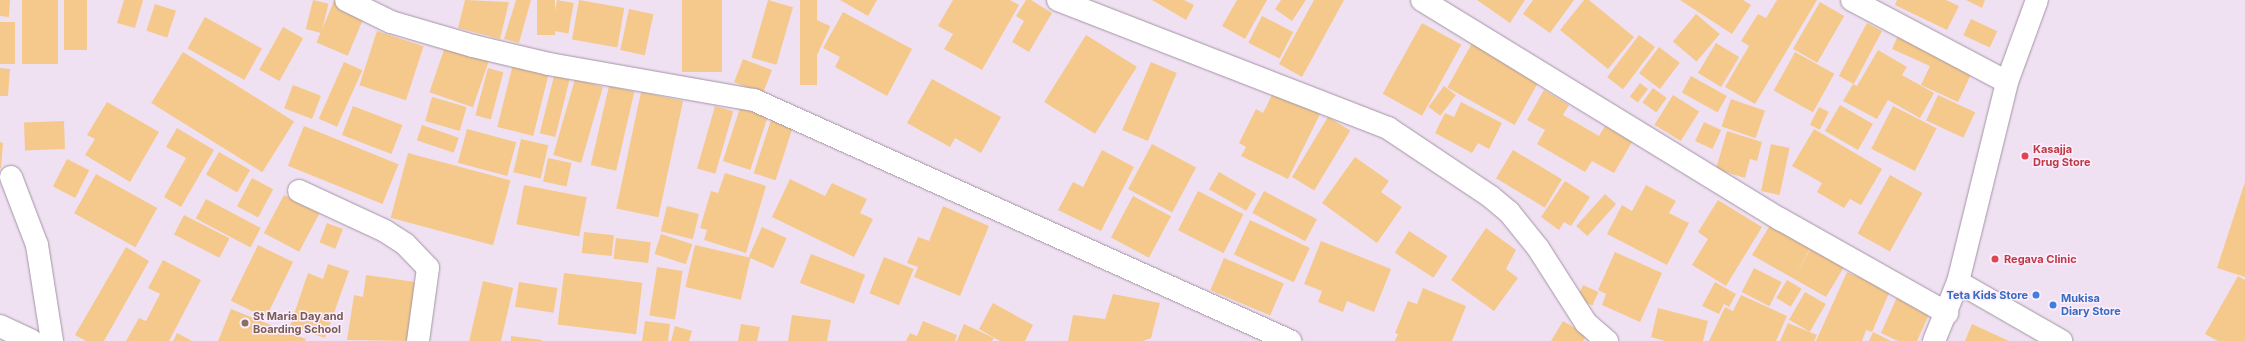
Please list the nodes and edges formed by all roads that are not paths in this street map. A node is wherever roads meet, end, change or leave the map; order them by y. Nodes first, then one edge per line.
1 (346, 0) edge
2 (1058, 0) edge
3 (1422, 0) edge
4 (1852, 0) edge
5 (2036, 0) edge
6 (2007, 82) junction
7 (11, 177) dead end
8 (299, 191) dead end
9 (1958, 282) junction
10 (1947, 313) junction
11 (0, 326) edge
12 (32, 341) edge
13 (52, 341) edge
14 (418, 341) edge
15 (1290, 341) edge
16 (1607, 341) edge
17 (1934, 341) edge
18 (2061, 341) edge

1 - 15 street
2 - 16 street
3 - 10 street
4 - 6 street
5 - 6 street
6 - 9 street
7 - 13 street
8 - 14 street
9 - 10 street
9 - 18 street
10 - 17 street
11 - 12 street

